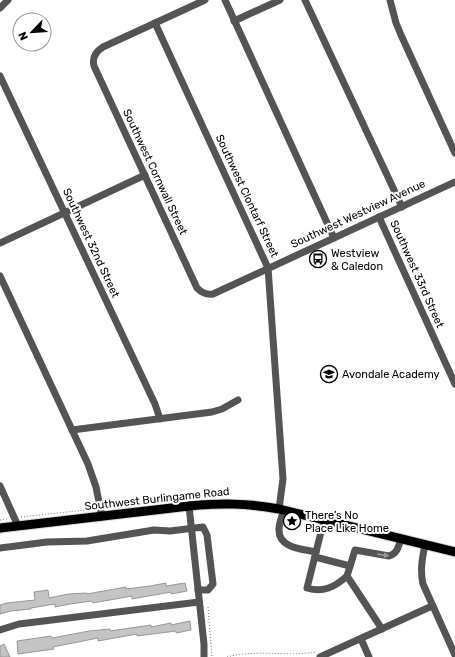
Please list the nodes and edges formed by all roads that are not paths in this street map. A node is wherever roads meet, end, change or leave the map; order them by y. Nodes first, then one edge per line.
1 (8, 0) edge
2 (205, 0) edge
3 (225, 0) edge
4 (280, 0) edge
5 (305, 0) edge
6 (390, 0) edge
7 (0, 8) edge
8 (234, 21) junction
9 (155, 23) junction
10 (0, 76) edge
11 (455, 152) edge
12 (145, 175) junction
13 (455, 182) edge
14 (402, 207) junction
15 (65, 213) junction
16 (379, 217) junction
17 (334, 238) junction
18 (0, 243) edge
19 (268, 268) junction
20 (0, 276) edge
21 (205, 294) joint
22 (455, 384) edge
23 (238, 400) dead end
24 (160, 419) junction
25 (72, 430) junction
26 (0, 486) edge
27 (189, 506) junction
28 (281, 509) junction
29 (102, 516) junction
30 (324, 520) junction
31 (19, 522) junction
32 (0, 528) edge
33 (191, 528) junction
34 (401, 539) junction
35 (426, 545) junction
36 (0, 548) edge
37 (455, 552) edge
38 (315, 555) junction
39 (350, 566) junction
40 (347, 576) junction
41 (198, 590) junction
42 (199, 602) junction
43 (432, 606) junction
44 (382, 629) junction
45 (0, 630) edge
46 (361, 639) junction
47 (321, 653) edge
48 (455, 655) edge
49 (204, 657) edge
50 (369, 657) edge

1 - 7 street
2 - 9 street
3 - 8 street
4 - 8 street
5 - 14 street
6 - 11 street
8 - 17 street
9 - 12 street, Southwest Cornwall Street
9 - 19 street, Southwest Clontarf Street
10 - 15 street, Southwest 32nd Street
12 - 15 street
12 - 21 street, Southwest Cornwall Street
13 - 14 street, Southwest Westview Avenue
14 - 16 street, Southwest Westview Avenue
15 - 18 street
15 - 24 street, Southwest 32nd Street
16 - 17 street, Southwest Westview Avenue
16 - 22 street, Southwest 33rd Street
17 - 19 street, Southwest Westview Avenue
19 - 21 street, Southwest Westview Avenue
19 - 28 street, Southwest Clontarf Street
20 - 25 street
23 - 24 street
24 - 25 street
25 - 29 street
26 - 31 street
27 - 28 main road, Southwest Burlingame Road
27 - 29 main road, Southwest Burlingame Road
27 - 33 street
28 - 30 main road, Southwest Burlingame Road
28 - 38 street, Southwest Clontarf Street
29 - 31 main road, Southwest Burlingame Road
30 - 34 main road, Southwest Burlingame Road
30 - 38 street
31 - 32 main road, Southwest Burlingame Road
33 - 36 street
33 - 41 street
33 - 41 street
34 - 35 main road, Southwest Burlingame Road
39 -> 34 street
35 - 37 main road, Southwest Burlingame Road
35 - 43 street
38 - 39 street
38 - 40 street
39 - 40 street
40 - 44 street
41 - 42 street
42 - 45 street
42 - 49 street
43 - 44 street
43 - 48 street
44 - 46 street
46 - 47 street
46 - 50 street

